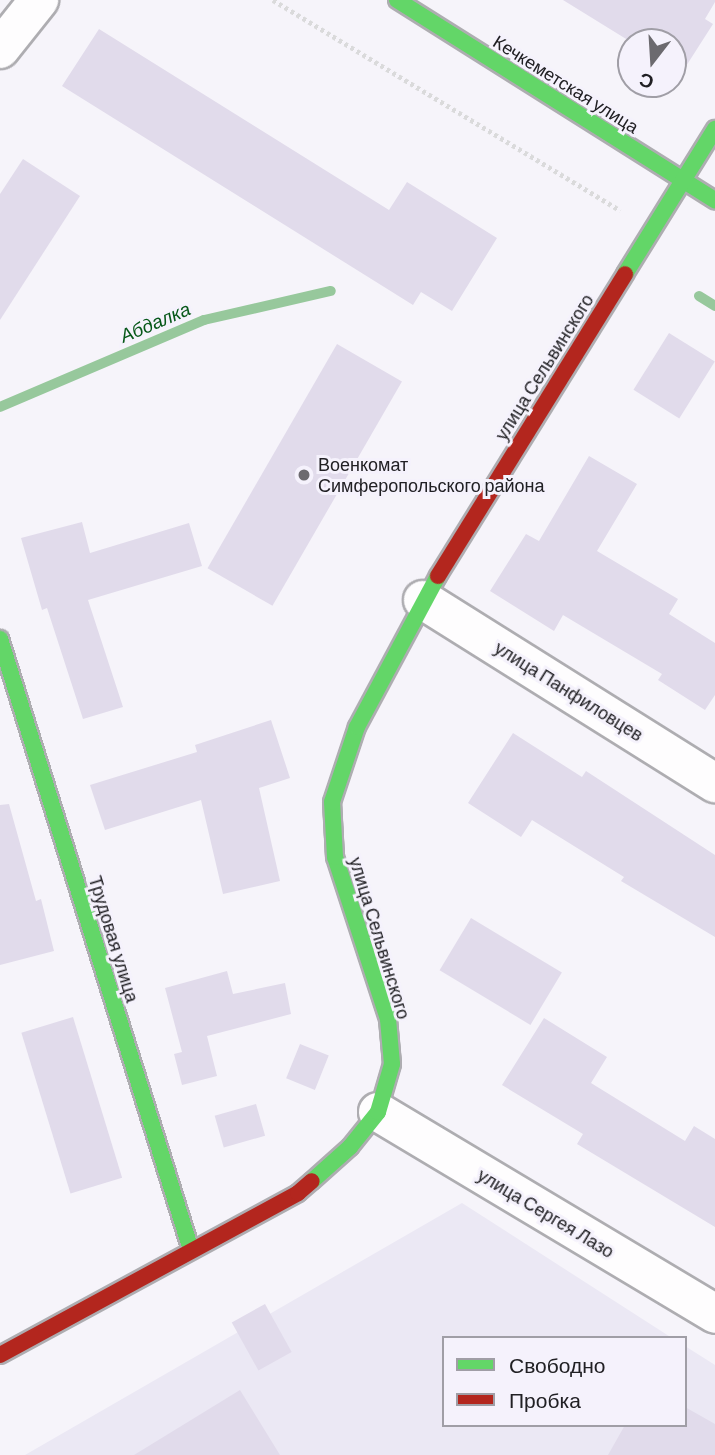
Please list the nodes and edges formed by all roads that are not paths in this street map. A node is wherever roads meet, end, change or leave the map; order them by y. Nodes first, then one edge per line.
1 (39, 0) edge
2 (397, 0) edge
3 (0, 49) edge
4 (715, 129) edge
5 (681, 179) junction
6 (715, 200) edge
7 (423, 600) junction
8 (0, 639) edge
9 (715, 783) edge
10 (378, 1112) junction
11 (191, 1250) junction
12 (715, 1314) edge
13 (0, 1355) edge

1 - 3 street
2 - 5 street, Кечкеметская улица
4 - 5 street, улица Сельвинского
5 - 6 street, Кечкеметская улица
5 - 7 street, улица Сельвинского
7 - 9 street, улица Панфиловцев
7 - 10 street, улица Сельвинского
8 - 11 street, Трудовая улица
10 - 11 street, улица Сельвинского
10 - 12 street, улица Сергея Лазо
11 - 13 street, улица Сельвинского

